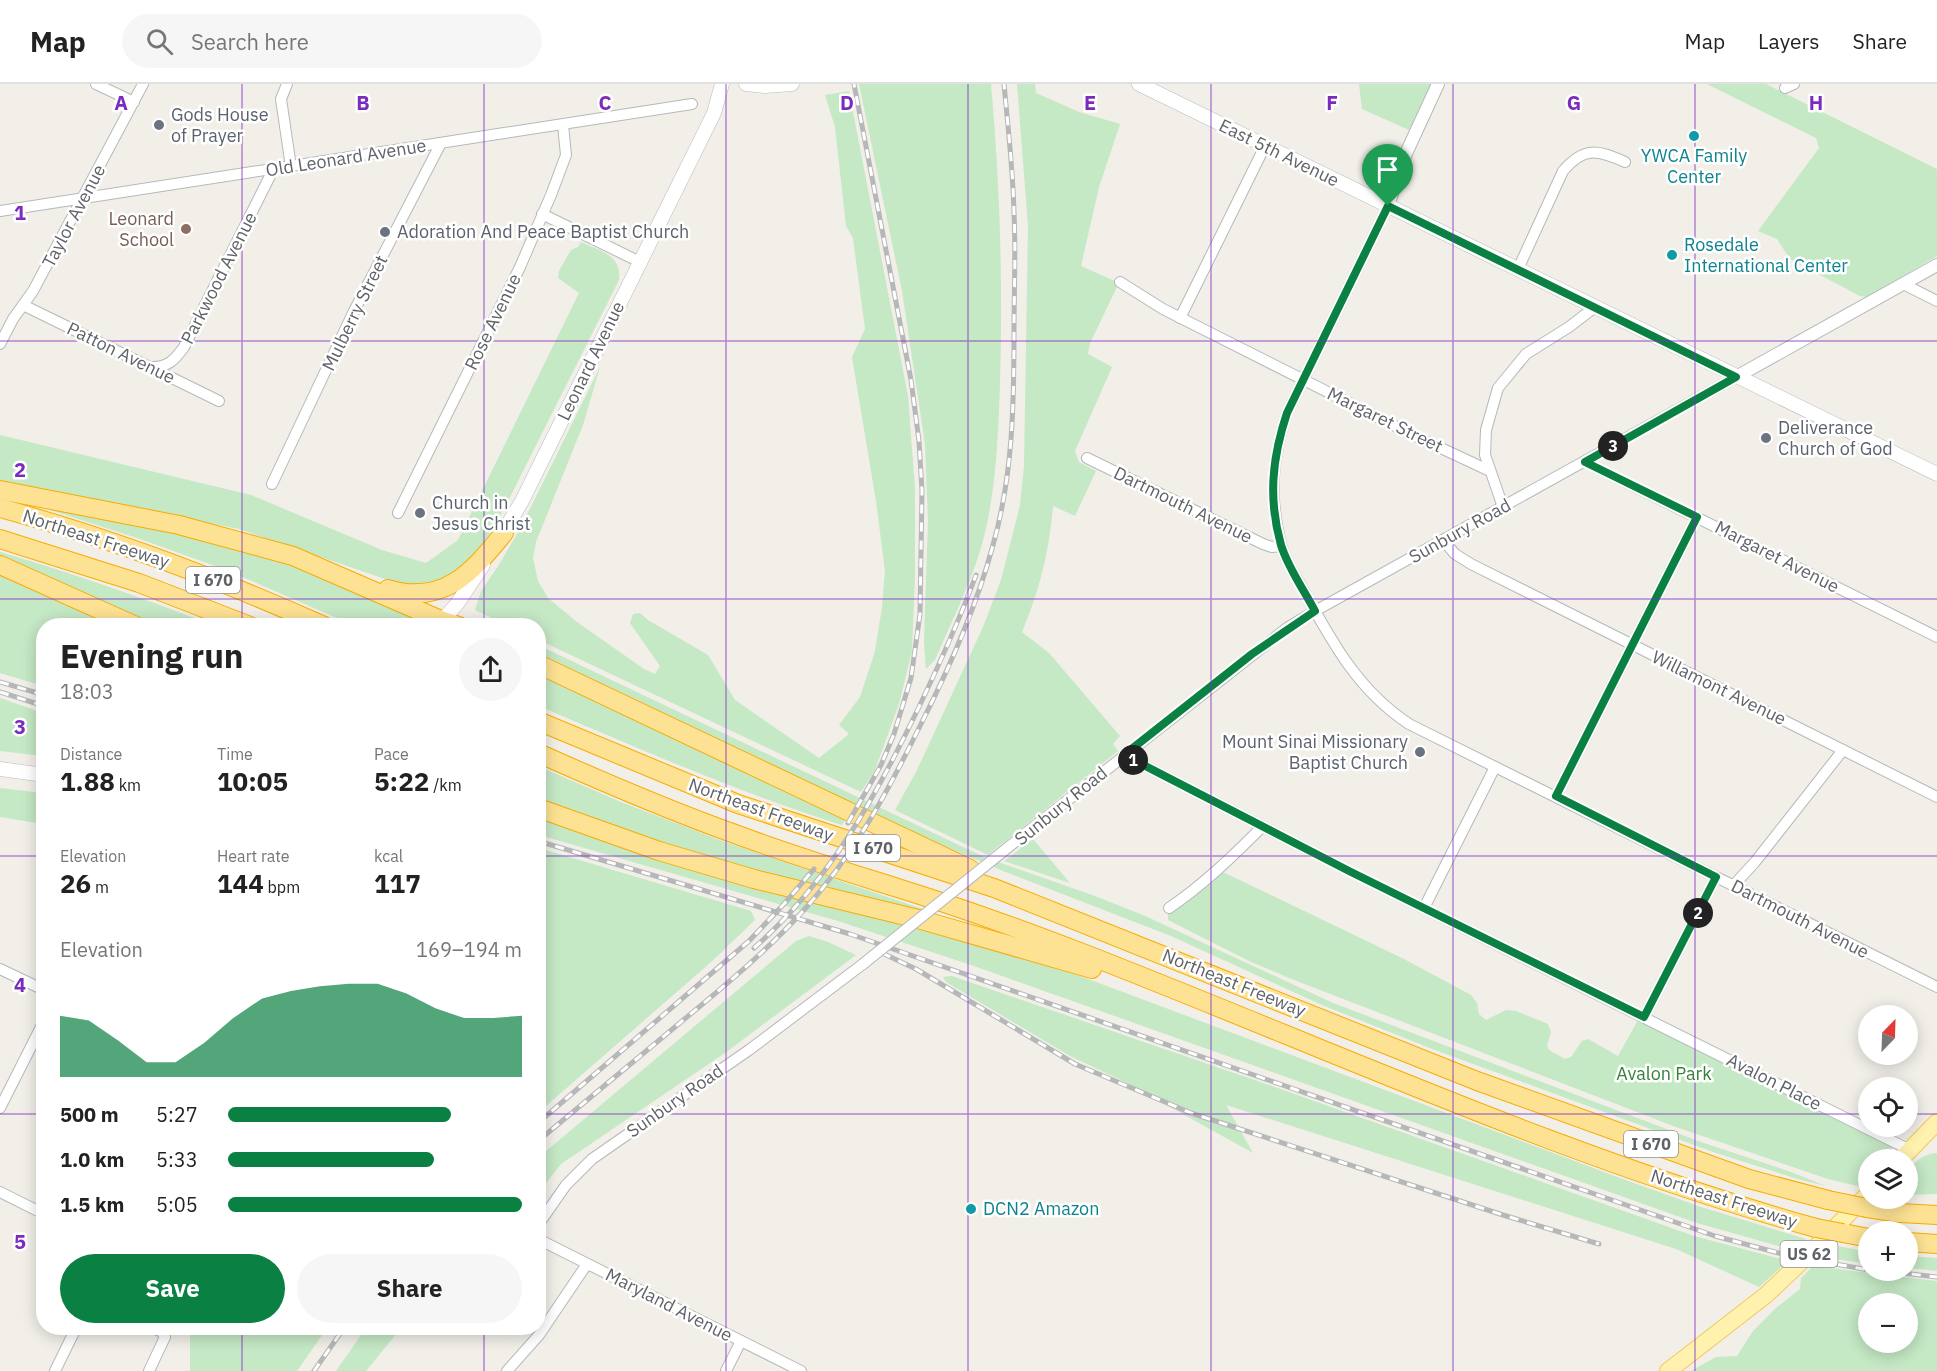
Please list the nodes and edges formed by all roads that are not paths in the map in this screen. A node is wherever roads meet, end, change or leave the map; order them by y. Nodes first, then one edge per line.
1 (96, 84) edge
2 (143, 84) edge
3 (287, 84) edge
4 (722, 84) edge
5 (746, 84) edge
6 (792, 84) edge
7 (1139, 84) edge
8 (1438, 84) edge
9 (134, 102) junction
10 (692, 104) dead end
11 (563, 125) junction
12 (441, 143) junction
13 (1265, 146) junction
14 (1625, 162) dead end
15 (291, 167) junction
16 (273, 170) junction
17 (82, 199) junction
18 (1388, 206) junction
19 (0, 211) edge
20 (542, 214) junction
21 (640, 262) junction
22 (1937, 264) edge
23 (1518, 269) junction
24 (1120, 282) dead end
25 (1903, 284) junction
26 (1937, 301) edge
27 (24, 305) junction
28 (1595, 307) junction
29 (1180, 318) junction
30 (0, 345) edge
31 (149, 367) junction
32 (1736, 377) junction
33 (1303, 380) junction
34 (219, 401) dead end
35 (1087, 458) dead end
36 (1585, 462) junction
37 (1490, 471) junction
38 (1937, 474) edge
39 (272, 484) dead end
40 (0, 490) edge
41 (1503, 507) junction
42 (0, 508) edge
43 (398, 513) dead end
44 (1697, 517) junction
45 (504, 533) junction
46 (0, 538) edge
47 (1443, 540) junction
48 (1281, 546) junction
49 (0, 565) edge
50 (315, 565) junction
51 (1315, 611) junction
52 (118, 618) edge
53 (229, 618) edge
54 (306, 618) edge
55 (433, 618) edge
56 (449, 618) edge
57 (1937, 637) edge
58 (1632, 645) junction
59 (546, 668) edge
60 (546, 724) edge
61 (1843, 750) junction
62 (1124, 755) junction
63 (546, 756) edge
64 (1495, 767) junction
65 (0, 769) edge
66 (36, 774) edge
67 (1935, 792) edge
68 (1556, 796) junction
69 (546, 811) edge
70 (1262, 827) junction
71 (1716, 877) junction
72 (1733, 885) junction
73 (1169, 908) dead end
74 (1424, 908) junction
75 (0, 969) edge
76 (1208, 974) junction
77 (1137, 975) junction
78 (36, 986) edge
79 (1937, 987) edge
80 (1644, 1017) junction
81 (36, 1037) edge
82 (0, 1108) edge
83 (1937, 1122) edge
84 (1894, 1149) edge
85 (1911, 1149) edge
86 (0, 1192) edge
87 (1858, 1200) edge
88 (1858, 1209) edge
89 (1890, 1209) edge
90 (36, 1210) edge
91 (546, 1214) edge
92 (1937, 1215) edge
93 (1858, 1236) edge
94 (546, 1243) edge
95 (1918, 1243) edge
96 (1937, 1244) edge
97 (587, 1264) junction
98 (546, 1323) edge
99 (73, 1335) edge
100 (165, 1335) edge
101 (538, 1335) edge
102 (741, 1341) junction
103 (55, 1371) edge
104 (148, 1371) edge
105 (507, 1371) edge
106 (726, 1371) edge
107 (801, 1371) edge
108 (1668, 1371) edge

1 - 9 street
2 - 9 street, Taylor Avenue
3 - 15 street
4 - 21 main road, Leonard Avenue
5 - 6 main road
7 - 13 main road, East 5th Avenue
8 - 18 street
9 - 17 street, Taylor Avenue
10 - 11 street, Old Leonard Avenue
11 - 12 street, Old Leonard Avenue
11 - 20 street, Rose Avenue
12 - 15 street, Old Leonard Avenue
12 - 39 street, Mulberry Street
13 - 18 main road, East 5th Avenue
13 - 29 street
14 - 23 street
15 - 16 street, Old Leonard Avenue
16 - 17 street, Old Leonard Avenue
16 - 31 street, Parkwood Avenue
17 - 19 street, Old Leonard Avenue
17 - 27 street, Taylor Avenue
18 - 23 main road, East 5th Avenue
18 - 33 street, Dartmouth Avenue
20 - 21 street
20 - 43 street, Rose Avenue
21 - 45 main road, Leonard Avenue
22 - 25 street, Sunbury Road
23 - 28 main road, East 5th Avenue
24 - 29 street, Margaret Street
25 - 26 street
25 - 32 street, Sunbury Road
27 - 30 street, Taylor Avenue
27 - 31 street, Patton Avenue
28 - 32 main road, East 5th Avenue
28 - 37 street
29 - 33 street, Margaret Street
31 - 34 street, Patton Avenue
32 - 36 street, Sunbury Road
32 - 38 main road, East 5th Avenue
33 - 37 street, Margaret Street
33 - 48 street, Dartmouth Avenue
35 - 48 street, Dartmouth Avenue
36 - 41 street, Sunbury Road
36 - 44 street, Margaret Avenue
37 - 41 street
40 - 50 highway
41 - 47 street, Sunbury Road
42 - 54 highway, Northeast Freeway / I 670
44 - 57 street, Margaret Avenue
44 - 58 street
45 - 50 highway
45 - 56 main road, Leonard Avenue
46 - 53 highway, Northeast Freeway / I 670
47 - 51 street, Sunbury Road
47 - 58 street, Willamont Avenue
48 - 51 street, Dartmouth Avenue
49 - 52 highway
50 - 55 highway
51 - 62 street, Sunbury Road
51 - 64 street, Dartmouth Avenue
58 - 61 street, Willamont Avenue
58 - 68 street
59 - 76 highway
60 - 76 highway, Northeast Freeway / I 670
61 - 67 street, Willamont Avenue
61 - 72 street
62 - 70 street, Avalon Place
62 - 91 street, Sunbury Road, bridge
63 - 77 highway, Northeast Freeway / I 670
64 - 68 street, Dartmouth Avenue
64 - 74 street
65 - 66 main road
68 - 71 street, Dartmouth Avenue
69 - 77 highway
70 - 73 street
70 - 74 street, Avalon Place
71 - 72 street, Dartmouth Avenue
71 - 80 street
72 - 79 street, Dartmouth Avenue
74 - 80 street, Avalon Place
75 - 78 street
76 - 87 highway, Northeast Freeway / I 670, bridge
77 - 93 highway, Northeast Freeway / I 670, bridge
80 - 84 street, Avalon Place
81 - 82 street
83 - 85 main road
86 - 90 street
88 - 108 main road, US 62
89 - 92 highway, Northeast Freeway / I 670
94 - 97 street, Maryland Avenue
95 - 96 highway
97 - 98 street
97 - 102 street, Maryland Avenue
99 - 103 street
100 - 104 street
101 - 105 street
102 - 106 street
102 - 107 street, Maryland Avenue

